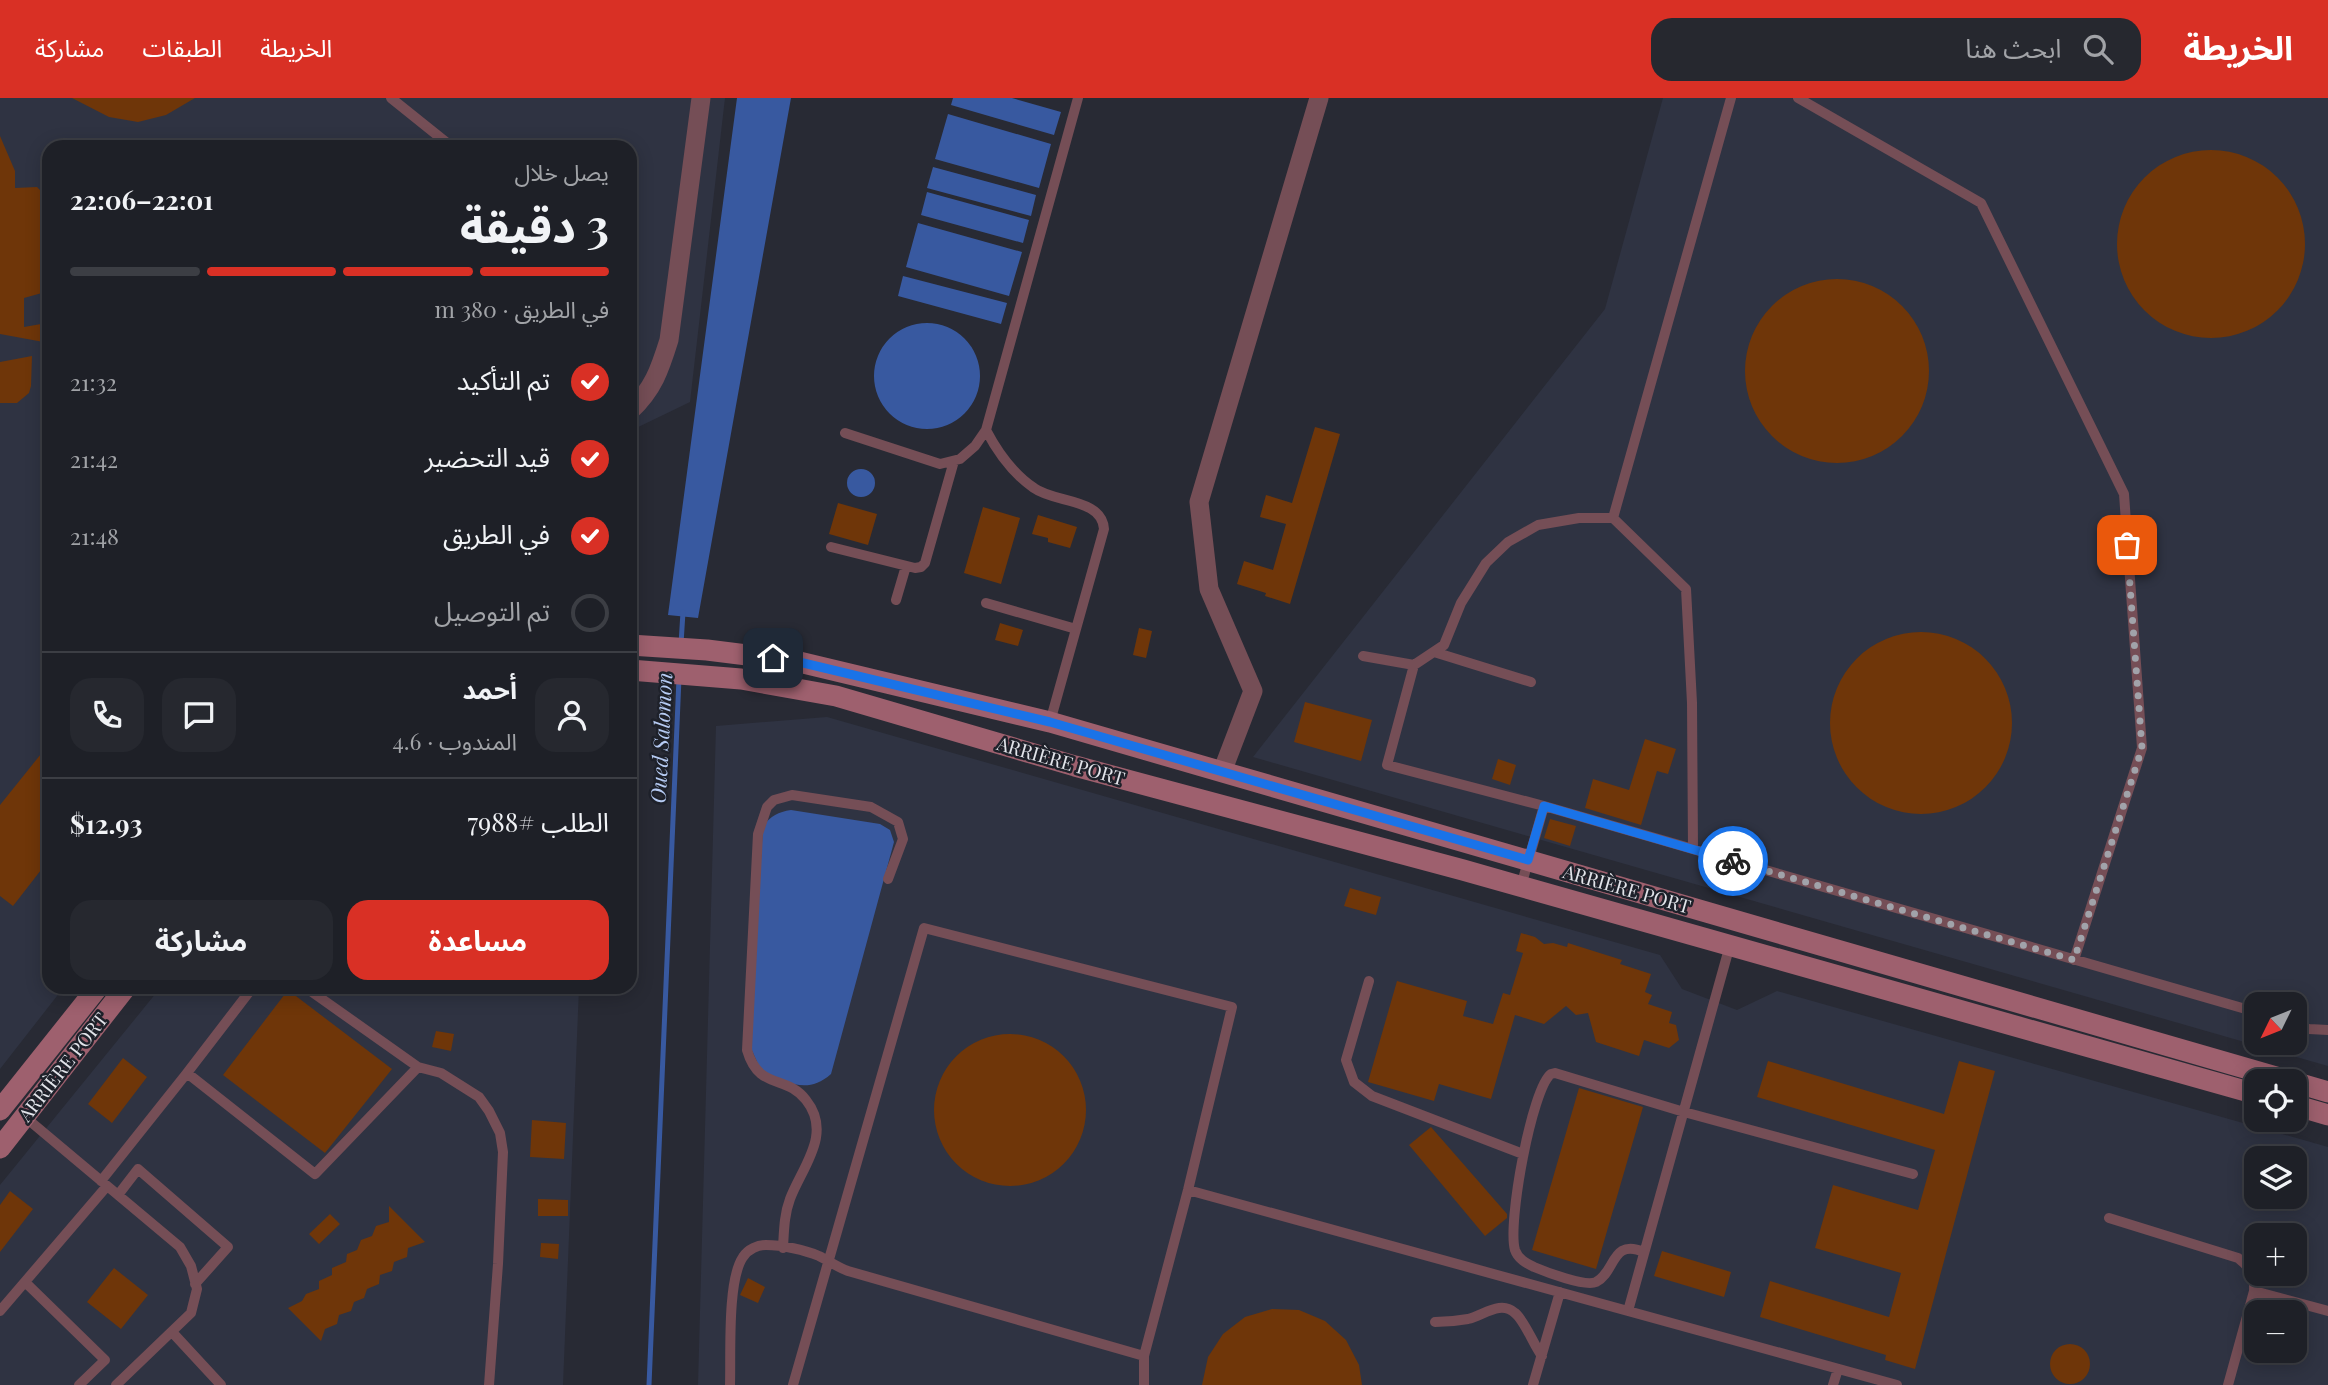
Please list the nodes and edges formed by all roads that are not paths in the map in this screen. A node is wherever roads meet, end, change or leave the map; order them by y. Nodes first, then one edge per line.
1 (391, 98) edge
2 (701, 98) edge
3 (1078, 98) edge
4 (1319, 98) edge
5 (1731, 98) edge
6 (1798, 98) edge
7 (443, 140) edge
8 (637, 405) edge
9 (986, 430) junction
10 (845, 433) dead end
11 (954, 461) junction
12 (940, 464) junction
13 (950, 476) junction
14 (1613, 518) junction
15 (831, 547) dead end
16 (906, 566) junction
17 (896, 600) dead end
18 (986, 603) dead end
19 (1076, 629) junction
20 (637, 646) edge
21 (1434, 652) junction
22 (1363, 656) dead end
23 (1414, 664) junction
24 (637, 670) edge
25 (1531, 682) dead end
26 (1050, 722) junction
27 (1222, 772) junction
28 (1544, 806) junction
29 (1693, 849) junction
30 (1528, 860) junction
31 (888, 879) dead end
32 (1521, 887) junction
33 (1730, 945) junction
34 (2074, 960) junction
35 (1369, 981) dead end
36 (92, 994) edge
37 (121, 994) edge
38 (248, 994) edge
39 (315, 994) edge
40 (2244, 1009) edge
41 (2307, 1028) edge
42 (2328, 1030) edge
43 (418, 1068) junction
44 (2249, 1069) edge
45 (187, 1073) junction
46 (2307, 1086) edge
47 (2244, 1091) edge
48 (2328, 1092) edge
49 (2307, 1109) edge
50 (0, 1110) edge
51 (1684, 1112) junction
52 (2328, 1115) edge
53 (24, 1117) junction
54 (0, 1148) edge
55 (1523, 1154) junction
56 (1913, 1174) dead end
57 (104, 1183) junction
58 (1188, 1190) junction
59 (117, 1195) junction
60 (2109, 1218) dead end
61 (783, 1248) junction
62 (1644, 1252) junction
63 (828, 1260) junction
64 (25, 1282) junction
65 (195, 1284) junction
66 (2254, 1291) junction
67 (1560, 1292) junction
68 (0, 1311) edge
69 (1628, 1311) junction
70 (2328, 1311) edge
71 (1435, 1322) dead end
72 (172, 1332) junction
73 (1144, 1356) junction
74 (1542, 1356) junction
75 (1838, 1369) junction
76 (79, 1385) edge
77 (116, 1385) edge
78 (221, 1385) edge
79 (489, 1385) edge
80 (730, 1385) edge
81 (793, 1385) edge
82 (1144, 1385) edge
83 (1533, 1385) edge
84 (1833, 1385) edge
85 (1897, 1385) edge
86 (2228, 1385) edge

1 - 7 lane
2 - 8 street
3 - 9 lane
4 - 27 street
5 - 14 lane
6 - 34 lane
9 - 11 lane
9 - 19 lane
10 - 12 lane
11 - 12 lane
11 - 13 lane
12 - 13 lane
13 - 16 lane
14 - 21 lane
14 - 29 lane
15 - 16 lane
16 - 17 lane
18 - 19 lane
19 - 26 lane
20 - 26 street, ARRIÈRE PORT
21 - 23 lane
21 - 25 lane
22 - 23 lane
23 - 28 lane
24 - 32 street, ARRIÈRE PORT
26 - 27 street, ARRIÈRE PORT
27 - 30 street, ARRIÈRE PORT
28 - 29 lane
28 - 30 lane
29 - 34 lane
30 - 32 lane
30 - 44 street, ARRIÈRE PORT
31 - 61 lane
32 - 33 street, ARRIÈRE PORT
33 - 47 street, ARRIÈRE PORT
33 - 51 lane
34 - 40 lane
35 - 55 lane
36 - 50 street, ARRIÈRE PORT
37 - 53 street, ARRIÈRE PORT
38 - 45 lane
39 - 43 lane
41 - 42 lane
43 - 45 lane
43 - 79 lane
45 - 57 lane
46 - 48 street, ARRIÈRE PORT
49 - 52 street
51 - 55 lane
51 - 56 lane
51 - 62 lane
53 - 54 street, ARRIÈRE PORT
53 - 57 lane
55 - 62 lane
57 - 59 lane
57 - 64 lane
58 - 63 lane
58 - 67 lane
58 - 73 lane
59 - 65 lane
59 - 65 lane
60 - 66 lane
61 - 63 lane
61 - 80 lane
62 - 69 lane
63 - 73 lane
63 - 81 lane
64 - 68 lane
64 - 76 lane
65 - 72 lane
66 - 70 lane
66 - 86 lane
67 - 69 lane
67 - 74 lane
69 - 75 lane
71 - 74 lane
72 - 77 lane
72 - 78 lane
73 - 82 lane
74 - 83 lane
75 - 84 lane
75 - 85 lane

